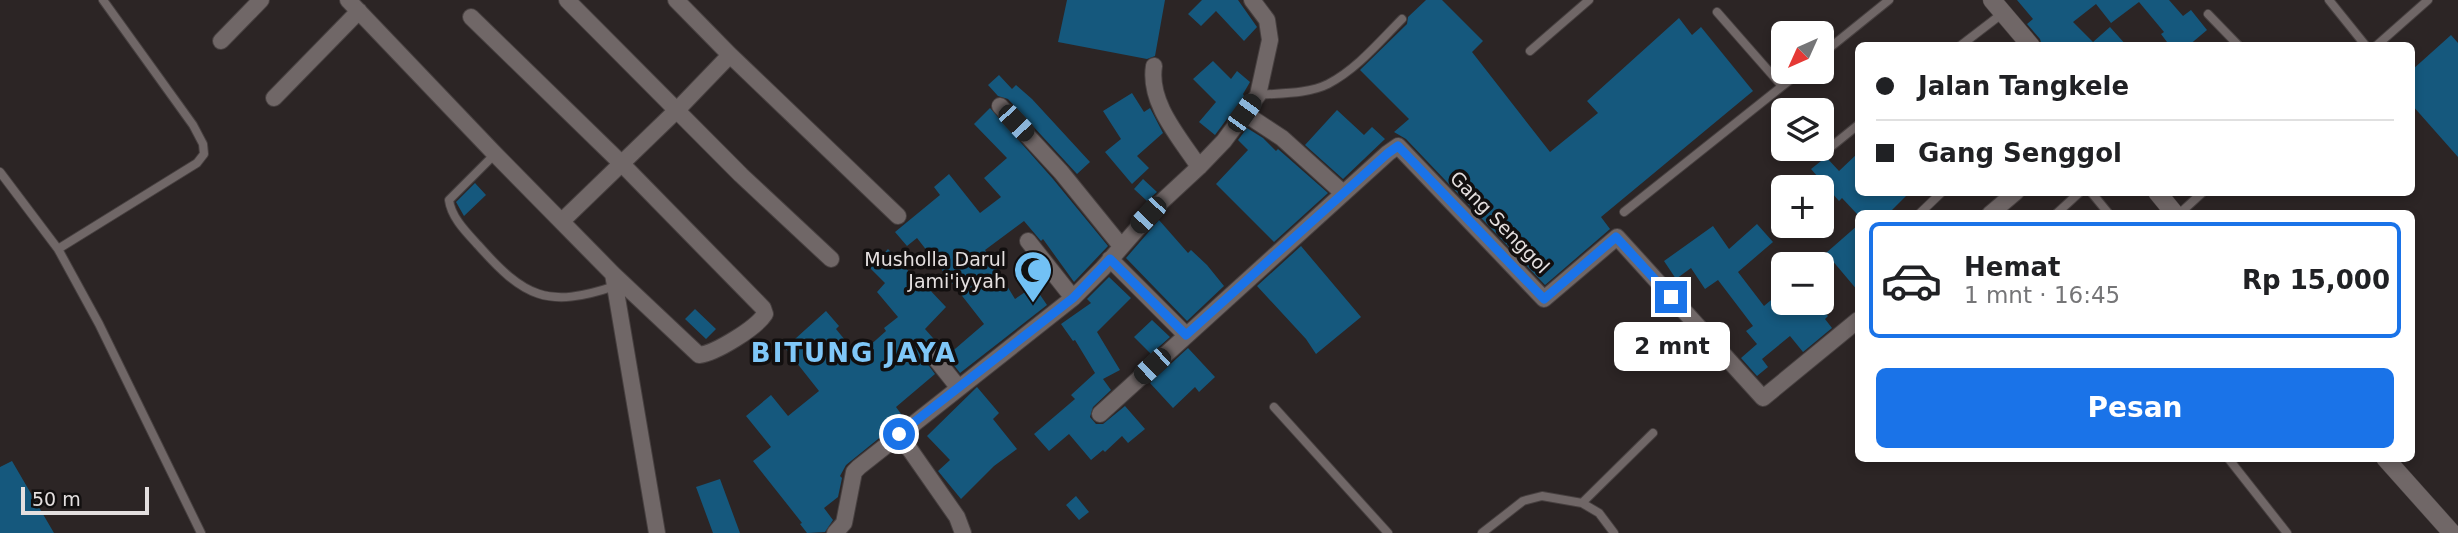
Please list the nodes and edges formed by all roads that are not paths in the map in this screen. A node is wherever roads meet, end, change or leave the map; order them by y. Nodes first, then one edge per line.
1 (103, 0) edge
2 (261, 0) edge
3 (567, 0) edge
4 (676, 0) edge
5 (1252, 0) edge
6 (1589, 0) edge
7 (1889, 0) edge
8 (2428, 0) edge
9 (2334, 2) edge
10 (354, 6) edge
11 (1998, 6) edge
12 (1717, 12) dead end
13 (2208, 14) dead end
14 (471, 17) dead end
15 (1402, 19) dead end
16 (221, 41) dead end
17 (1964, 42) edge
18 (2028, 42) edge
19 (2235, 42) edge
20 (2363, 42) edge
21 (2381, 42) edge
22 (1834, 44) edge
23 (1530, 51) dead end
24 (730, 55) junction
25 (1154, 66) dead end
26 (1785, 84) edge
27 (1782, 86) junction
28 (1258, 95) junction
29 (274, 98) dead end
30 (1000, 106) dead end
31 (678, 109) junction
32 (1244, 113) junction
33 (1855, 127) edge
34 (1834, 144) edge
35 (495, 154) junction
36 (622, 164) junction
37 (1199, 167) junction
38 (0, 172) edge
39 (1343, 193) junction
40 (1938, 196) edge
41 (2011, 196) edge
42 (2076, 196) edge
43 (2094, 196) edge
44 (2161, 196) edge
45 (2198, 196) edge
46 (1923, 210) edge
47 (1995, 210) edge
48 (2060, 210) edge
49 (2106, 210) edge
50 (2173, 210) edge
51 (2182, 210) edge
52 (1624, 212) dead end
53 (898, 216) dead end
54 (562, 221) junction
55 (1028, 241) dead end
56 (58, 249) junction
57 (1116, 252) junction
58 (831, 259) dead end
59 (614, 280) junction
60 (1073, 298) junction
61 (1855, 322) edge
62 (1186, 335) junction
63 (931, 354) dead end
64 (958, 387) junction
65 (1274, 407) dead end
66 (1100, 414) dead end
67 (1653, 433) dead end
68 (899, 434) junction
69 (2231, 462) edge
70 (2389, 462) edge
71 (1582, 503) junction
72 (201, 533) edge
73 (657, 533) edge
74 (835, 533) edge
75 (963, 533) edge
76 (1388, 533) edge
77 (1482, 533) edge
78 (1614, 533) edge
79 (2287, 533) edge
80 (2452, 533) edge

1 - 56 lane
2 - 16 street
3 - 31 street
4 - 24 street
5 - 28 street
6 - 23 lane
7 - 22 lane
8 - 21 lane
9 - 20 lane
10 - 29 street
10 - 35 street
11 - 17 lane
11 - 18 street
12 - 27 lane
13 - 19 lane
14 - 36 street
15 - 28 lane
24 - 31 street
24 - 53 street
25 - 37 street
26 - 27 lane
27 - 52 lane
28 - 32 street
30 - 57 street
31 - 36 street
31 - 58 street
32 - 37 street
32 - 39 street
33 - 34 lane
35 - 54 street
35 - 59 lane
36 - 54 street
36 - 59 street
37 - 57 street
38 - 56 lane
39 - 61 street, Gang Senggol
39 - 62 street, Gang Senggol
40 - 46 lane
41 - 47 street
42 - 48 lane
43 - 49 lane
44 - 50 street
45 - 51 lane
54 - 59 street
55 - 60 street
56 - 72 lane
57 - 60 street
57 - 62 street
59 - 73 street
60 - 64 street
62 - 66 street, Gang Senggol
63 - 64 street
64 - 68 street
65 - 76 lane
67 - 71 lane
68 - 74 street
68 - 75 street
69 - 79 lane
70 - 80 street
71 - 77 lane
71 - 78 lane

